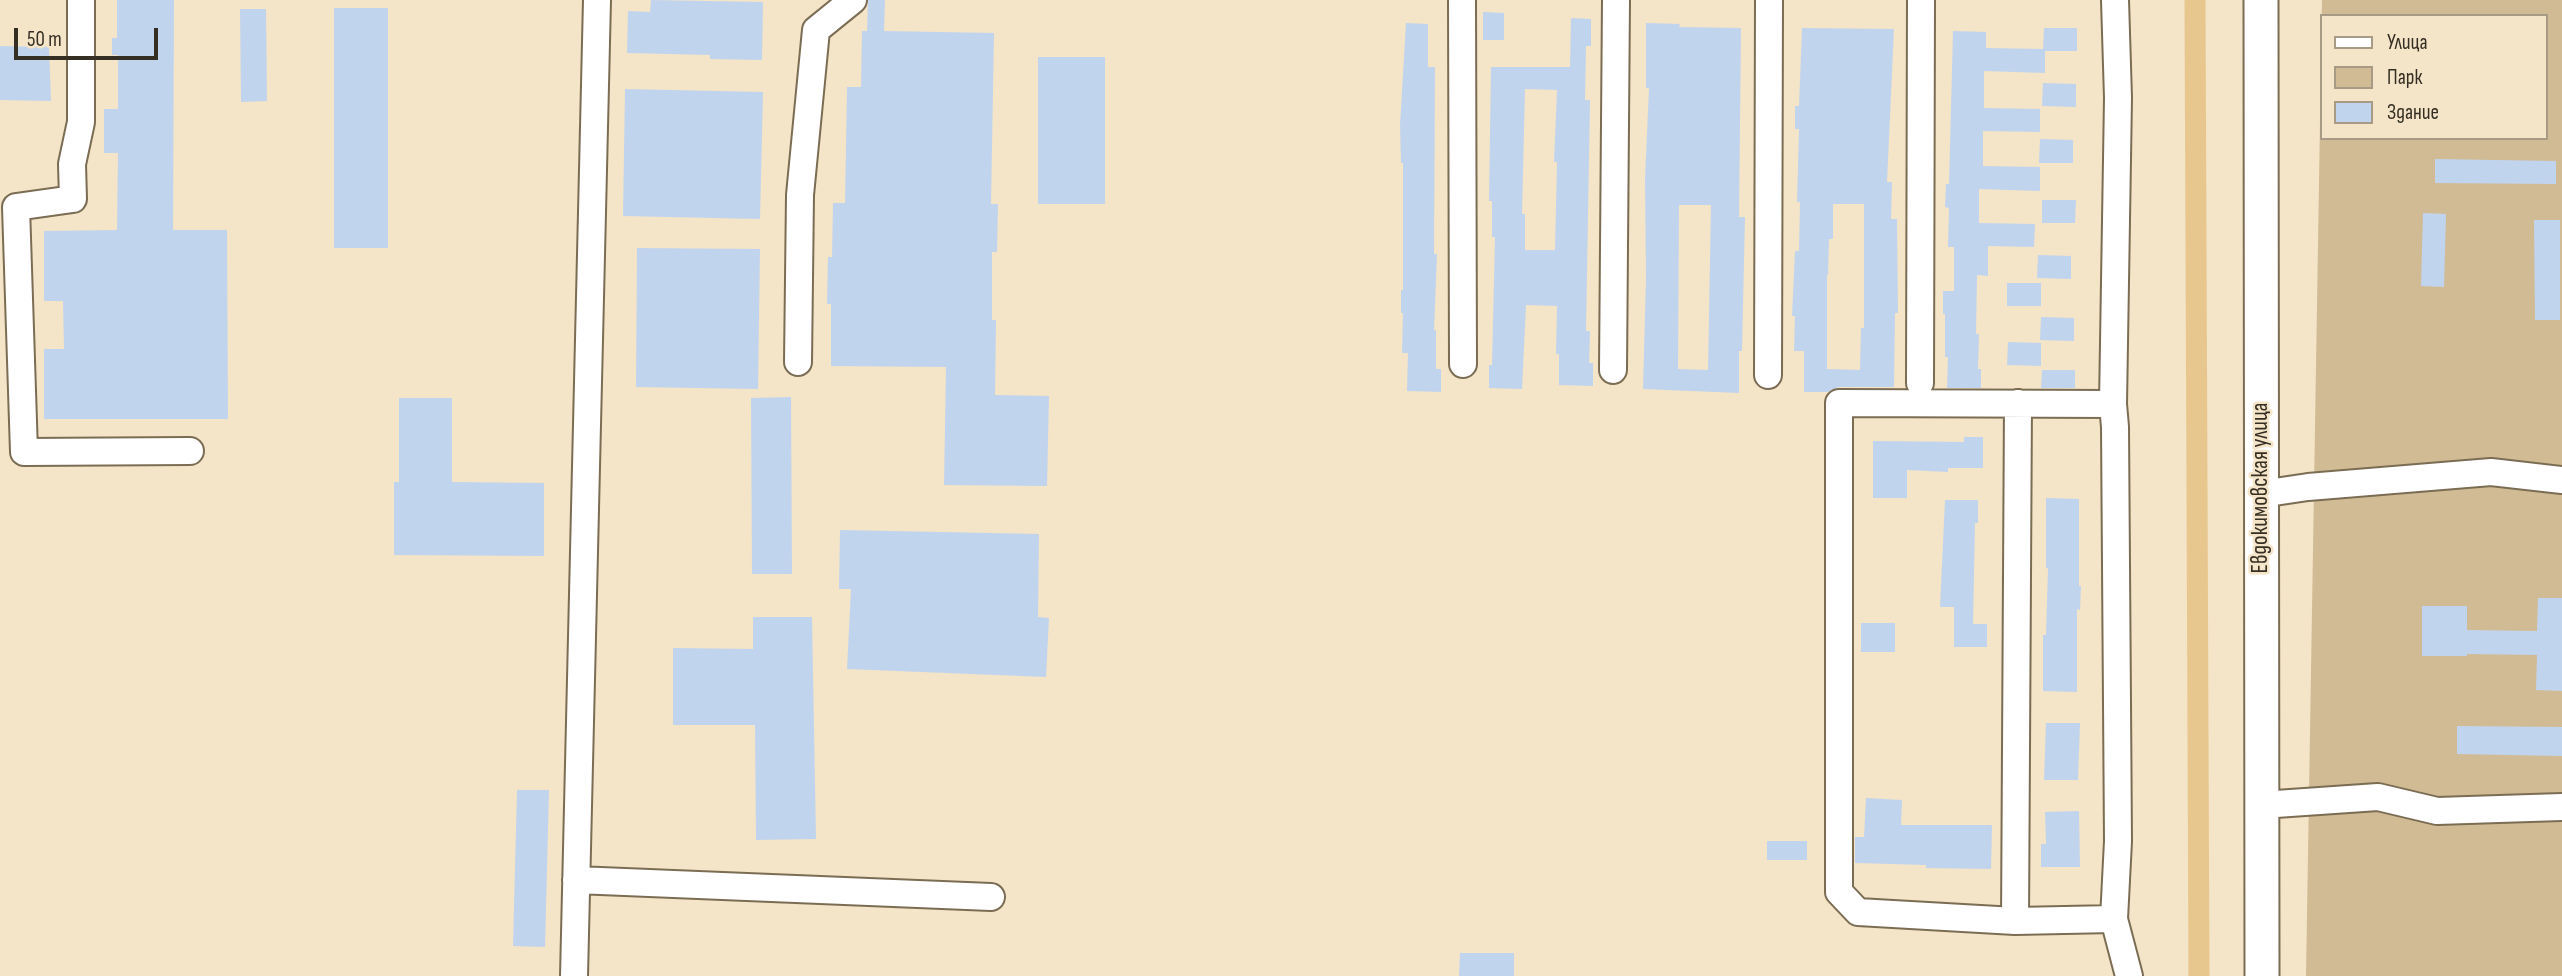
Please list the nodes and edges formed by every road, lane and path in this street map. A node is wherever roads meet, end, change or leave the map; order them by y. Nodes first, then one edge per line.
1 (81, 0) edge
2 (597, 0) edge
3 (853, 0) edge
4 (1462, 0) edge
5 (1616, 0) edge
6 (1769, 0) edge
7 (1921, 0) edge
8 (2115, 0) edge
9 (2261, 0) edge
10 (798, 362) dead end
11 (1463, 364) dead end
12 (1613, 370) dead end
13 (1768, 375) dead end
14 (1920, 383) dead end
15 (2018, 403) junction
16 (2113, 404) junction
17 (190, 451) dead end
18 (2562, 480) edge
19 (2261, 494) junction
20 (2261, 804) junction
21 (2562, 807) edge
22 (576, 880) junction
23 (991, 897) dead end
24 (2114, 919) junction
25 (2015, 920) junction
26 (574, 976) edge
27 (2129, 976) edge
28 (2262, 976) edge

1 - 17 street
2 - 22 street
3 - 10 street
4 - 11 street
5 - 12 street
6 - 13 street
7 - 14 street
8 - 16 street
9 - 19 main road, Евдокимовская улица
15 - 16 street
15 - 25 street
15 - 25 street
16 - 24 street
18 - 19 street
19 - 20 main road, Евдокимовская улица
20 - 21 street
20 - 28 main road, Евдокимовская улица
22 - 23 street
22 - 26 street
24 - 25 street
24 - 27 street

